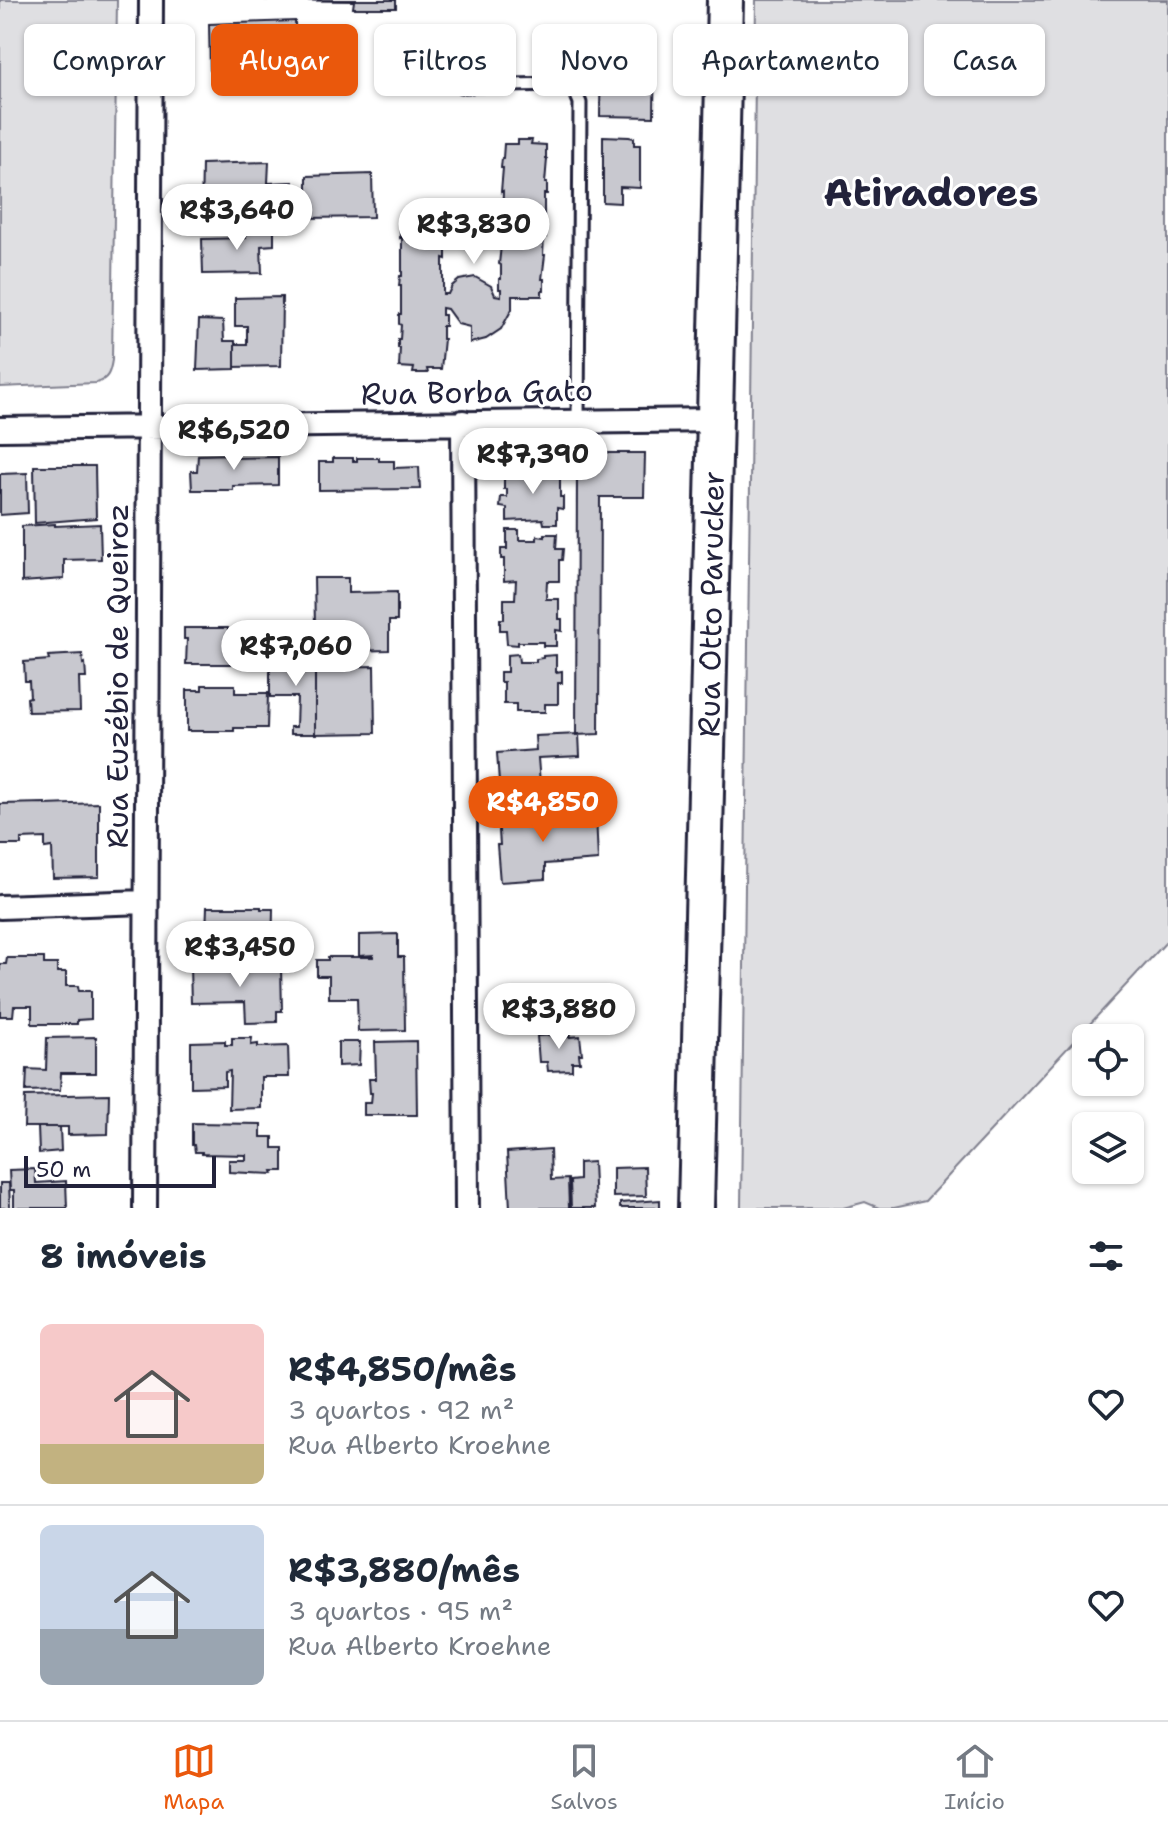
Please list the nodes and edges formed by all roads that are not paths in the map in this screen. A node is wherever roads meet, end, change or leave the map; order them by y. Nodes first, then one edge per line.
1 (151, 0) edge
2 (725, 0) edge
3 (516, 85) edge
4 (716, 420) junction
5 (578, 421) junction
6 (463, 422) junction
7 (149, 426) junction
8 (0, 429) edge
9 (146, 902) junction
10 (0, 907) edge
11 (145, 1208) edge
12 (467, 1208) edge
13 (696, 1208) edge

1 - 7 street, Rua Euzébio de Queiroz
2 - 4 main road, Rua Otto Parucker
3 - 5 lane
4 - 5 street, Rua Borba Gato
4 - 13 main road, Rua Otto Parucker
5 - 6 street, Rua Borba Gato
6 - 7 street, Rua Borba Gato
6 - 12 street
7 - 8 street, Rua Borba Gato
7 - 9 street, Rua Euzébio de Queiroz
9 - 10 street
9 - 11 street, Rua Euzébio de Queiroz

